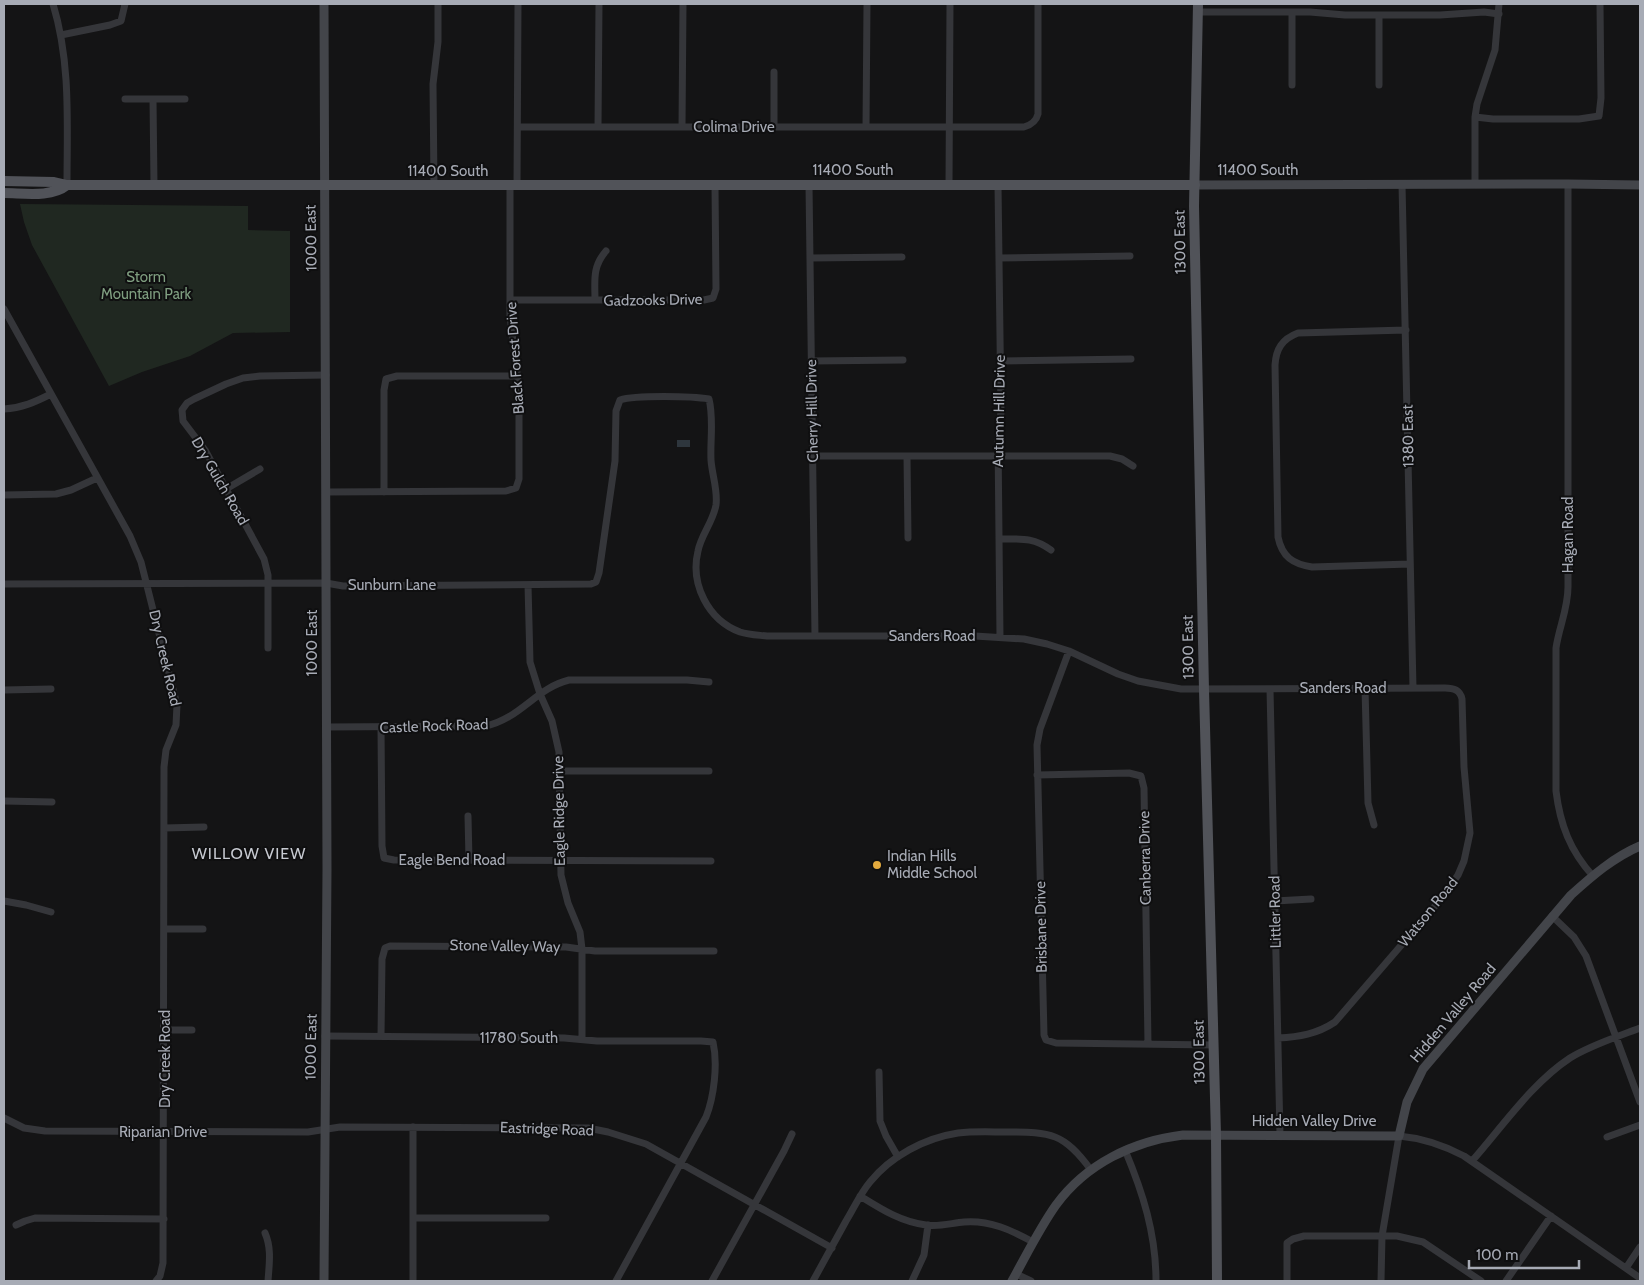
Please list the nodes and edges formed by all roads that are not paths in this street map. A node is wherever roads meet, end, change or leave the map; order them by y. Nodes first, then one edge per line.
1 (53, 4) edge
2 (125, 4) edge
3 (324, 4) edge
4 (438, 4) edge
5 (518, 4) edge
6 (599, 4) edge
7 (683, 4) edge
8 (867, 4) edge
9 (950, 4) edge
10 (1038, 4) edge
11 (1499, 4) edge
12 (1600, 4) edge
13 (1197, 6) edge
14 (1292, 12) junction
15 (1499, 14) junction
16 (1379, 15) junction
17 (61, 36) junction
18 (774, 72) dead end
19 (1292, 85) dead end
20 (1379, 85) dead end
21 (125, 99) dead end
22 (153, 100) junction
23 (185, 100) dead end
24 (1475, 117) junction
25 (518, 127) junction
26 (598, 127) junction
27 (682, 127) junction
28 (774, 127) junction
29 (866, 127) junction
30 (950, 127) junction
31 (4, 181) edge
32 (1402, 184) junction
33 (1475, 184) junction
34 (1568, 184) junction
35 (67, 185) junction
36 (154, 185) junction
37 (809, 185) junction
38 (949, 185) junction
39 (998, 185) junction
40 (1195, 185) junction
41 (1640, 185) edge
42 (324, 186) junction
43 (434, 186) junction
44 (514, 186) junction
45 (716, 186) junction
46 (4, 193) edge
47 (606, 251) dead end
48 (1130, 256) dead end
49 (902, 257) dead end
50 (810, 258) junction
51 (1000, 258) junction
52 (510, 300) junction
53 (595, 300) junction
54 (4, 309) edge
55 (1406, 330) junction
56 (1131, 359) dead end
57 (904, 360) dead end
58 (811, 361) junction
59 (1000, 361) junction
60 (326, 375) junction
61 (518, 376) junction
62 (51, 394) junction
63 (620, 400) joint
64 (4, 409) edge
65 (812, 456) junction
66 (907, 456) junction
67 (998, 456) junction
68 (1132, 466) dead end
69 (260, 469) dead end
70 (97, 478) junction
71 (226, 489) junction
72 (326, 492) junction
73 (384, 492) junction
74 (4, 495) edge
75 (908, 538) dead end
76 (1000, 539) junction
77 (1052, 550) dead end
78 (1410, 564) junction
79 (146, 583) junction
80 (326, 583) junction
81 (4, 584) edge
82 (268, 584) junction
83 (528, 585) junction
84 (814, 636) junction
85 (1000, 637) junction
86 (268, 648) dead end
87 (1069, 651) junction
88 (709, 682) dead end
89 (1365, 688) junction
90 (1413, 688) junction
91 (51, 689) dead end
92 (1270, 689) junction
93 (4, 690) edge
94 (1204, 690) junction
95 (1459, 692) joint
96 (540, 694) junction
97 (326, 728) junction
98 (381, 728) junction
99 (560, 771) junction
100 (710, 771) dead end
101 (1037, 776) junction
102 (4, 801) edge
103 (52, 802) dead end
104 (468, 816) dead end
105 (1374, 825) dead end
106 (164, 828) junction
107 (204, 828) dead end
108 (1640, 846) edge
109 (469, 860) junction
110 (560, 860) junction
111 (711, 861) dead end
112 (1593, 876) junction
113 (1311, 899) dead end
114 (1275, 900) junction
115 (4, 901) edge
116 (51, 912) dead end
117 (1552, 916) junction
118 (165, 929) junction
119 (203, 929) dead end
120 (582, 949) junction
121 (714, 951) dead end
122 (1640, 1028) edge
123 (165, 1030) junction
124 (192, 1030) dead end
125 (325, 1036) junction
126 (381, 1036) junction
127 (1616, 1037) junction
128 (1278, 1038) junction
129 (582, 1039) junction
130 (1148, 1044) junction
131 (1214, 1045) junction
132 (879, 1072) dead end
133 (1640, 1102) edge
134 (4, 1118) edge
135 (1640, 1125) edge
136 (413, 1127) junction
137 (324, 1130) junction
138 (164, 1132) junction
139 (792, 1134) dead end
140 (1216, 1135) junction
141 (1280, 1135) junction
142 (1399, 1136) junction
143 (1607, 1137) dead end
144 (1125, 1150) junction
145 (898, 1157) junction
146 (1472, 1161) junction
147 (681, 1164) junction
148 (1091, 1170) junction
149 (860, 1196) junction
150 (754, 1205) junction
151 (1551, 1216) junction
152 (413, 1218) junction
153 (546, 1218) dead end
154 (164, 1219) junction
155 (16, 1225) dead end
156 (928, 1225) junction
157 (264, 1233) dead end
158 (1382, 1236) junction
159 (1033, 1242) junction
160 (1640, 1247) edge
161 (832, 1248) junction
162 (1626, 1268) junction
163 (1014, 1277) edge
164 (1640, 1278) edge
165 (156, 1281) edge
166 (268, 1281) edge
167 (324, 1281) edge
168 (413, 1281) edge
169 (616, 1281) edge
170 (712, 1281) edge
171 (813, 1281) edge
172 (912, 1281) edge
173 (1031, 1281) edge
174 (1156, 1281) edge
175 (1217, 1281) edge
176 (1287, 1281) edge
177 (1381, 1281) edge
178 (1481, 1281) edge
179 (1506, 1281) edge

1 - 17 street
2 - 17 street
3 - 42 street, 1000 East
4 - 43 street
5 - 25 street, Black Forest Drive
6 - 26 street
7 - 27 street
8 - 29 street
9 - 30 street
10 - 30 street, Colima Drive
11 - 15 street
12 - 24 street
13 - 14 street
13 - 40 main road, 1300 East
14 - 16 street
14 - 19 street
15 - 16 street
15 - 24 street
16 - 20 street
17 - 35 street
18 - 28 street
21 - 22 street
22 - 23 street
22 - 36 street
24 - 33 street
25 - 26 street, Colima Drive
25 - 44 street, Black Forest Drive
26 - 27 street, Colima Drive
27 - 28 street, Colima Drive
28 - 29 street, Colima Drive
29 - 30 street, Colima Drive
30 - 38 street
31 - 35 main road, 11400 South
32 - 33 street, 11400 South
32 - 40 street, 11400 South
32 - 55 street, 1380 East
33 - 34 street, 11400 South
34 - 41 street, 11400 South
34 - 112 street, Hagan Road
35 - 36 main road, 11400 South
35 - 46 main road, 11400 South
36 - 42 main road, 11400 South
37 - 38 main road, 11400 South
37 - 45 main road, 11400 South
37 - 50 street, Cherry Hill Drive
38 - 39 main road, 11400 South
39 - 40 main road, 11400 South
39 - 51 street, Autumn Hill Drive
40 - 94 main road, 1300 East
42 - 43 main road, 11400 South
42 - 60 street, 1000 East
43 - 44 main road, 11400 South
44 - 45 main road, 11400 South
44 - 52 street, Black Forest Drive
45 - 53 street, Gadzooks Drive
47 - 53 street
48 - 51 street
49 - 50 street
50 - 58 street, Cherry Hill Drive
51 - 59 street, Autumn Hill Drive
52 - 53 street, Gadzooks Drive
52 - 61 street, Black Forest Drive
54 - 62 street, Dry Creek Road
55 - 78 street, 1380 East
55 - 78 street
56 - 59 street
57 - 58 street
58 - 65 street, Cherry Hill Drive
59 - 67 street, Autumn Hill Drive
60 - 71 street, Dry Gulch Road
60 - 72 street, 1000 East
61 - 73 street, Black Forest Drive
61 - 73 street
62 - 64 street
62 - 70 street, Dry Creek Road
63 - 83 street, Sunburn Lane
63 - 84 street, Sanders Road
65 - 66 street
65 - 84 street, Cherry Hill Drive
66 - 67 street
66 - 75 street
67 - 68 street
67 - 76 street, Autumn Hill Drive
69 - 71 street
70 - 74 street
70 - 79 street, Dry Creek Road
71 - 82 street, Dry Gulch Road
72 - 73 street, Black Forest Drive
72 - 80 street, 1000 East
76 - 77 street
76 - 85 street, Autumn Hill Drive
78 - 90 street, 1380 East
79 - 81 street, Sunburn Lane
79 - 82 street, Sunburn Lane
79 - 106 street, Dry Creek Road
80 - 82 street, Sunburn Lane
80 - 83 street, Sunburn Lane
80 - 97 street, 1000 East
82 - 86 street, Dry Gulch Road
83 - 96 street, Eagle Ridge Drive
84 - 85 street, Sanders Road
85 - 87 street, Sanders Road
87 - 94 street, Sanders Road
87 - 101 street, Brisbane Drive
88 - 96 street, Castle Rock Road
89 - 90 street, Sanders Road
89 - 92 street, Sanders Road
89 - 105 street
90 - 95 street, Sanders Road
91 - 93 street
92 - 94 street, Sanders Road
92 - 114 street, Littler Road
94 - 131 main road, 1300 East
95 - 128 street, Watson Road
96 - 98 street, Castle Rock Road
96 - 99 street, Eagle Ridge Drive
97 - 98 street, Castle Rock Road
97 - 125 street, 1000 East
98 - 109 street, Eagle Bend Road
99 - 100 street
99 - 110 street, Eagle Ridge Drive
101 - 130 street, Brisbane Drive
101 - 130 street, Canberra Drive
102 - 103 street
104 - 109 street
106 - 107 street
106 - 118 street, Dry Creek Road
108 - 112 street, Hidden Valley Road
109 - 110 street, Eagle Bend Road
110 - 111 street, Eagle Bend Road
110 - 120 street, Eagle Ridge Drive
112 - 117 street, Hidden Valley Road
113 - 114 street
114 - 128 street, Littler Road
115 - 116 street
117 - 127 street
117 - 142 street, Hidden Valley Road
118 - 119 street
118 - 123 street, Dry Creek Road
120 - 121 street, Stone Valley Way
120 - 126 street, Stone Valley Way
120 - 129 street, Eagle Ridge Drive
122 - 127 street
123 - 124 street
123 - 138 street, Dry Creek Road
125 - 126 street, 11780 South
125 - 137 street, 1000 East
126 - 129 street, 11780 South
127 - 133 street
127 - 146 street
128 - 141 street, Littler Road
129 - 147 street, 11780 South
130 - 131 street, Brisbane Drive
131 - 140 main road, 1300 East
132 - 145 street
134 - 138 street, Riparian Drive
135 - 143 street
136 - 137 street, Eastridge Road
136 - 147 street, Eastridge Road
136 - 152 street
137 - 138 street, Riparian Drive
137 - 167 street, 1000 East
138 - 154 street, Dry Creek Road
139 - 150 street
140 - 141 street, Hidden Valley Drive
140 - 144 street, Hidden Valley Drive
140 - 175 main road, 1300 East
141 - 142 street, Hidden Valley Drive
142 - 146 street, Hidden Valley Drive
142 - 158 street, Hidden Valley Road
144 - 148 street, Hidden Valley Drive
144 - 174 street
145 - 148 street
145 - 149 street
146 - 151 street, Hidden Valley Drive
147 - 150 street, Eastridge Road
147 - 169 street
148 - 159 street, Hidden Valley Drive
149 - 156 street
149 - 161 street
150 - 161 street, Eastridge Road
150 - 170 street
151 - 162 street, Hidden Valley Drive
151 - 179 street
152 - 153 street
152 - 168 street
154 - 155 street
154 - 165 street, Dry Creek Road
156 - 159 street
156 - 172 street
157 - 166 street
158 - 176 street
158 - 177 street, Hidden Valley Road
158 - 178 street
159 - 163 street, Hidden Valley Drive
160 - 162 street
161 - 171 street
162 - 164 street, Hidden Valley Drive
163 - 173 street

